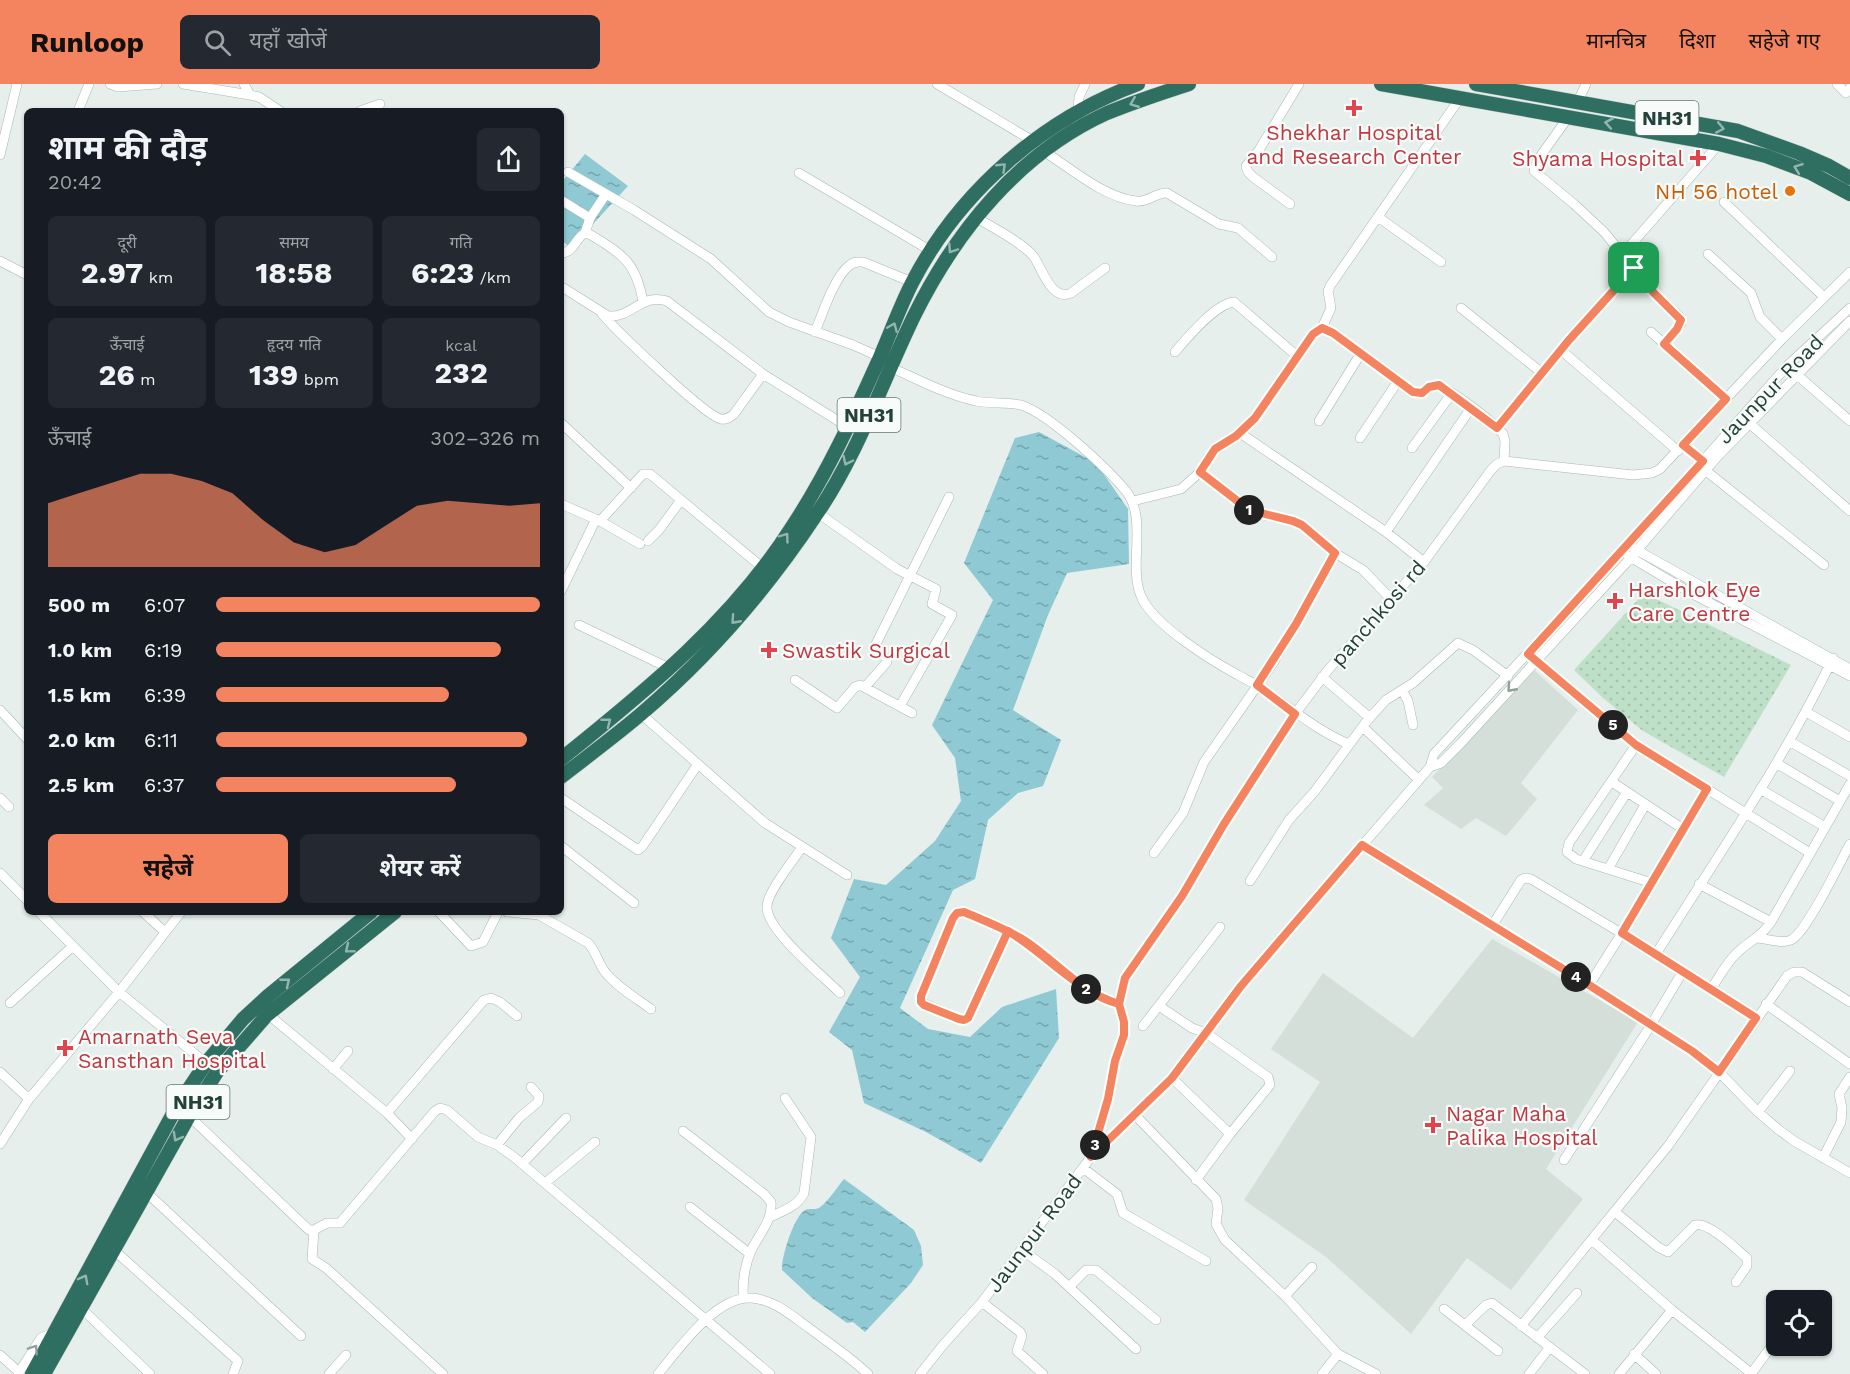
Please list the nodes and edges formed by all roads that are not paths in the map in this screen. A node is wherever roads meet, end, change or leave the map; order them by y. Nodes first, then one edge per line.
1 (17, 84) edge
2 (89, 84) edge
3 (110, 84) edge
4 (157, 84) edge
5 (183, 84) edge
6 (244, 84) edge
7 (937, 84) edge
8 (1085, 84) edge
9 (1138, 84) edge
10 (1189, 84) edge
11 (1299, 84) edge
12 (1381, 84) edge
13 (1476, 84) edge
14 (1586, 84) edge
15 (1837, 84) edge
16 (1850, 88) edge
17 (250, 94) junction
18 (1460, 98) junction
19 (1578, 101) junction
20 (380, 104) dead end
21 (79, 108) edge
22 (276, 108) edge
23 (369, 108) edge
24 (1078, 111) junction
25 (1569, 116) junction
26 (3, 126) edge
27 (1033, 141) junction
28 (1719, 144) junction
29 (1045, 152) junction
30 (0, 155) edge
31 (567, 172) dead end
32 (799, 173) dead end
33 (1850, 178) edge
34 (606, 194) junction
35 (1850, 195) edge
36 (564, 202) edge
37 (1724, 202) dead end
38 (1290, 204) dead end
39 (975, 217) junction
40 (1378, 217) junction
41 (590, 218) junction
42 (585, 233) junction
43 (931, 251) junction
44 (564, 253) edge
45 (1623, 254) junction
46 (1708, 254) dead end
47 (1272, 257) dead end
48 (0, 261) edge
49 (1442, 262) dead end
50 (1105, 268) dead end
51 (1634, 268) junction
52 (1850, 272) edge
53 (24, 273) edge
54 (912, 282) junction
55 (564, 288) edge
56 (1824, 297) junction
57 (643, 302) junction
58 (1461, 308) dead end
59 (1850, 308) edge
60 (602, 314) junction
61 (1850, 321) edge
62 (1322, 328) junction
63 (815, 332) junction
64 (1651, 332) dead end
65 (1782, 339) junction
66 (1664, 344) junction
67 (1561, 350) junction
68 (1175, 352) dead end
69 (1361, 353) junction
70 (1297, 356) junction
71 (880, 357) junction
72 (892, 368) junction
73 (1542, 373) junction
74 (763, 374) junction
75 (1796, 374) junction
76 (1398, 381) junction
77 (1452, 393) junction
78 (1726, 399) junction
79 (1471, 408) junction
80 (1319, 421) dead end
81 (1850, 421) edge
82 (1749, 423) junction
83 (564, 426) edge
84 (848, 426) junction
85 (1497, 428) junction
86 (1240, 433) junction
87 (1360, 438) dead end
88 (1412, 448) dead end
89 (1681, 448) junction
90 (1504, 461) junction
91 (1704, 465) junction
92 (1200, 472) junction
93 (631, 488) junction
94 (949, 497) dead end
95 (681, 500) junction
96 (1133, 501) junction
97 (564, 505) edge
98 (1850, 511) edge
99 (818, 513) junction
100 (598, 520) junction
101 (1386, 532) junction
102 (1629, 551) junction
103 (1335, 553) junction
104 (1424, 562) junction
105 (1824, 565) dead end
106 (763, 568) junction
107 (910, 577) junction
108 (564, 585) edge
109 (1391, 599) junction
110 (579, 625) dead end
111 (1528, 654) junction
112 (1535, 662) junction
113 (1831, 662) junction
114 (670, 669) junction
115 (1850, 669) edge
116 (1508, 676) junction
117 (1850, 676) edge
118 (1322, 677) junction
119 (795, 680) dead end
120 (1257, 685) junction
121 (865, 687) junction
122 (1402, 690) junction
123 (900, 706) junction
124 (0, 710) edge
125 (1806, 712) junction
126 (912, 713) dead end
127 (641, 714) junction
128 (1295, 714) junction
129 (1370, 718) junction
130 (1413, 725) dead end
131 (1363, 727) junction
132 (24, 736) edge
133 (1850, 737) edge
134 (1789, 741) junction
135 (1349, 744) junction
136 (1636, 745) junction
137 (564, 757) edge
138 (1776, 763) junction
139 (698, 764) junction
140 (1430, 767) junction
141 (564, 775) edge
142 (1850, 776) edge
143 (1419, 780) junction
144 (1612, 782) junction
145 (1850, 784) edge
146 (1707, 789) junction
147 (1760, 789) junction
148 (1627, 792) junction
149 (0, 798) edge
150 (564, 800) edge
151 (1840, 801) junction
152 (1645, 805) junction
153 (9, 807) dead end
154 (1744, 813) junction
155 (1825, 827) junction
156 (1683, 829) junction
157 (1850, 844) edge
158 (1362, 845) junction
159 (802, 847) junction
160 (564, 848) edge
161 (1154, 853) dead end
162 (1810, 853) junction
163 (1583, 861) junction
164 (1608, 869) junction
165 (0, 873) edge
166 (847, 875) dead end
167 (1250, 881) dead end
168 (1652, 884) junction
169 (1700, 884) junction
170 (24, 897) edge
171 (634, 903) dead end
172 (42, 915) edge
173 (146, 915) edge
174 (179, 915) edge
175 (368, 915) edge
176 (391, 915) edge
177 (442, 915) edge
178 (496, 915) edge
179 (539, 915) edge
180 (1771, 922) junction
181 (1492, 926) junction
182 (1220, 927) dead end
183 (1008, 931) junction
184 (165, 932) junction
185 (1622, 933) junction
186 (1758, 938) junction
187 (73, 946) junction
188 (1656, 954) junction
189 (1683, 971) junction
190 (1589, 985) junction
191 (1711, 989) junction
192 (119, 992) junction
193 (840, 993) dead end
194 (1850, 1002) edge
195 (10, 1003) dead end
196 (1119, 1004) junction
197 (1766, 1004) junction
198 (1159, 1006) junction
199 (263, 1010) junction
200 (651, 1010) dead end
201 (517, 1016) dead end
202 (1756, 1018) junction
203 (1651, 1025) junction
204 (1143, 1026) dead end
205 (1206, 1033) junction
206 (348, 1051) dead end
207 (206, 1063) junction
208 (1850, 1064) edge
209 (333, 1069) junction
210 (1790, 1071) dead end
211 (0, 1072) edge
212 (1719, 1072) junction
213 (1850, 1077) edge
214 (1172, 1078) junction
215 (531, 1086) dead end
216 (785, 1098) dead end
217 (29, 1099) junction
218 (1758, 1112) junction
219 (387, 1113) junction
220 (1135, 1115) junction
221 (189, 1116) junction
222 (566, 1118) dead end
223 (683, 1131) dead end
224 (1230, 1134) junction
225 (412, 1139) junction
226 (595, 1142) dead end
227 (0, 1144) edge
228 (496, 1145) junction
229 (1091, 1157) junction
230 (1823, 1158) junction
231 (1564, 1160) dead end
232 (522, 1164) junction
233 (1083, 1168) junction
234 (1850, 1173) edge
235 (1196, 1180) junction
236 (545, 1183) junction
237 (146, 1192) junction
238 (690, 1207) dead end
239 (1615, 1212) junction
240 (770, 1217) junction
241 (314, 1230) junction
242 (1593, 1241) junction
243 (115, 1251) junction
244 (1022, 1251) junction
245 (750, 1254) junction
246 (1206, 1261) dead end
247 (1312, 1267) dead end
248 (1736, 1282) dead end
249 (1069, 1287) junction
250 (1577, 1293) dead end
251 (1285, 1296) junction
252 (743, 1298) junction
253 (982, 1302) junction
254 (82, 1309) junction
255 (1444, 1309) dead end
256 (1672, 1310) junction
257 (708, 1320) junction
258 (1156, 1320) dead end
259 (1465, 1325) junction
260 (1521, 1326) junction
261 (301, 1336) dead end
262 (59, 1337) junction
263 (1537, 1338) junction
264 (1550, 1347) junction
265 (1136, 1349) dead end
266 (1498, 1351) dead end
267 (1338, 1354) junction
268 (1634, 1354) junction
269 (1766, 1354) edge
270 (0, 1355) edge
271 (346, 1355) dead end
272 (23, 1373) edge
273 (44, 1374) edge
274 (52, 1374) edge
275 (150, 1374) edge
276 (233, 1374) edge
277 (329, 1374) edge
278 (443, 1374) edge
279 (658, 1374) edge
280 (770, 1374) edge
281 (868, 1374) edge
282 (920, 1374) edge
283 (1043, 1374) edge
284 (1322, 1374) edge
285 (1376, 1374) edge
286 (1528, 1374) edge
287 (1585, 1374) edge
288 (1619, 1374) edge
289 (1656, 1374) edge
290 (1752, 1374) edge

1 - 26 street
2 - 21 street
3 - 4 street
5 - 17 street
6 - 17 street
7 - 27 street
8 - 24 street
9 - 24 highway, NH31
10 -> 29 highway, NH31
11 - 38 street
12 - 18 highway, NH31
13 - 19 highway, NH31
14 - 19 street
15 - 16 street
17 - 22 street
18 - 25 highway, NH31
18 - 40 street
19 -> 33 highway, NH31
20 - 23 street
24 - 27 highway, NH31
28 -> 25 highway, NH31
25 - 45 street
26 - 30 street
43 -> 27 highway, NH31
35 -> 28 highway, NH31
28 - 45 street
29 - 39 highway, NH31
29 - 47 street
31 - 34 street
32 - 43 street
34 - 41 street
34 - 63 street
36 - 41 street
37 - 56 street
39 - 50 street
39 -> 72 highway, NH31
40 - 49 street
40 - 62 street
41 - 42 street
42 - 44 street
42 - 57 street
43 - 54 highway, NH31
45 - 51 street
46 - 65 street
48 - 53 street
51 - 66 street
51 - 67 street
52 - 56 street
54 - 63 street
71 -> 54 highway, NH31
55 - 60 street
56 - 65 street
57 - 60 street
57 - 74 street
58 - 73 street
59 - 91 street, Jaunpur Road
60 - 74 street
61 - 75 street, Jaunpur Road
62 - 69 street
62 - 70 street
63 - 71 street
64 - 66 street
65 - 78 street
66 - 78 street
67 - 73 street
67 - 89 street
68 - 70 street
69 - 76 street
69 - 80 street
70 - 86 street
71 - 84 highway, NH31
72 - 96 street
72 -> 99 highway, NH31
73 - 85 street
74 - 84 street
75 - 81 street
75 - 82 street, Jaunpur Road
76 - 77 street
76 - 87 street
77 - 79 street
77 - 88 street
78 - 89 street
79 - 85 street
79 - 101 street
82 - 91 street, Jaunpur Road
82 - 98 street
83 - 93 street
106 -> 84 highway, NH31
85 - 90 street
86 - 92 street
86 - 101 street
89 - 90 street
89 - 91 street
90 - 104 street, panchkosi rd
91 - 102 street, Jaunpur Road
91 - 105 street
92 - 96 street
92 - 103 street
93 - 95 street
93 - 100 street
94 - 107 street
95 - 100 street
95 - 106 street
96 - 120 street
97 - 100 street
99 - 107 street
99 -> 127 highway, NH31
100 - 108 street
101 - 104 street
102 - 111 street, Jaunpur Road
102 - 112 street, Jaunpur Road
102 - 113 street
103 - 109 street
103 - 120 street
104 - 109 street, panchkosi rd
106 - 114 highway, NH31
107 - 121 street
107 - 123 street
109 - 118 street, panchkosi rd
110 - 114 street
111 - 112 street
111 - 116 street, Jaunpur Road
112 - 136 street
112 -> 140 street, Jaunpur Road
113 - 115 street
113 - 117 street
113 - 125 street
137 -> 114 highway, NH31
116 - 122 street
116 - 140 street, Jaunpur Road
118 - 128 street, panchkosi rd
118 - 129 street
119 - 121 street
120 - 128 street
120 - 161 street
121 - 123 street
122 - 129 street
122 - 130 street
123 - 126 street
124 - 132 street
125 - 133 street
125 - 134 street
127 - 139 street
127 - 141 highway, NH31
128 - 135 street
128 - 196 street, panchkosi rd
129 - 131 street
131 - 135 street
131 - 143 street
134 - 138 street
134 - 142 street
135 - 167 street
136 - 144 street
136 - 146 street
138 - 147 street
138 - 151 street
139 - 150 street
139 - 159 street
140 - 143 street, Jaunpur Road
143 - 158 street, Jaunpur Road
144 - 148 street
144 - 163 street
145 - 151 street
146 - 154 street
146 - 156 street
147 - 154 street
147 - 155 street
148 - 152 street
148 - 163 street
149 - 153 street
151 - 155 street
152 - 156 street
152 - 164 street
154 - 162 street
154 - 169 street
155 - 162 street
156 - 168 street
157 - 186 street
158 - 181 street
158 - 205 street, Jaunpur Road
159 - 166 street
159 - 193 street
160 - 171 street
162 - 180 street
163 - 164 street
164 - 168 street
165 - 170 street
168 - 185 street
169 - 180 street
169 - 188 street
172 - 187 street
173 - 184 street
174 - 184 street
199 -> 175 highway, NH31
176 -> 199 highway, NH31
177 - 178 street
179 - 200 street
180 - 186 street
181 - 185 street
181 - 190 street
182 - 198 street
183 - 183 street
183 - 196 street
184 - 192 street
185 - 188 street
185 - 190 street
186 - 191 street
187 - 192 street
187 - 195 street
188 - 189 street
189 - 191 street
189 - 203 street
190 - 203 street
191 - 202 street
192 - 207 street
192 - 217 street
194 - 197 street
196 - 229 street, panchkosi rd
197 - 202 street
197 - 208 street
198 - 204 street
198 - 205 street
199 - 207 highway, NH31
199 - 209 street
199 - 221 highway, NH31
201 - 219 street
202 - 212 street
203 - 212 street
203 - 231 street
205 - 214 street, Jaunpur Road
205 - 224 street
206 - 209 street
262 -> 207 highway, NH31
209 - 219 street
210 - 218 street
211 - 217 street
212 - 218 street
212 - 239 street
213 - 230 street
214 - 220 street, Jaunpur Road
214 - 224 street
215 - 228 street
216 - 240 street
217 - 227 street
218 - 230 street
219 - 225 street
220 - 229 street, Jaunpur Road
220 - 235 street
221 -> 237 highway, NH31
221 - 241 street
222 - 232 street
223 - 240 street
224 - 235 street
225 - 228 street
225 - 241 street
226 - 236 street
228 - 232 street
229 - 233 street, Jaunpur Road
230 - 234 street
232 - 236 street
233 - 244 street, Jaunpur Road
233 - 246 street
235 - 251 street
236 - 257 street
237 - 243 highway, NH31
237 - 261 street
238 - 245 street
239 - 242 street
239 - 248 street
240 - 245 street
241 - 278 street
242 - 256 street
242 - 260 street
243 - 254 highway, NH31
243 - 276 street
244 - 249 street
244 - 253 street, Jaunpur Road
245 - 252 street
247 - 251 street
249 - 258 street
249 - 265 street
250 - 263 street
251 - 267 street
252 - 257 street
252 - 281 street
253 - 282 street, Jaunpur Road
253 - 283 street
254 - 262 highway, NH31
254 - 275 street
255 - 259 street
256 - 268 street
256 - 290 street
257 - 279 street
257 - 280 street
259 - 260 street
259 - 266 street
260 - 263 street
272 -> 262 highway, NH31
262 - 273 highway, NH31
262 - 274 street
263 - 264 street
264 - 286 street
264 - 287 street
267 - 284 street
267 - 285 street
268 - 288 street
268 - 289 street
269 - 290 street
270 - 272 street
271 - 277 street

